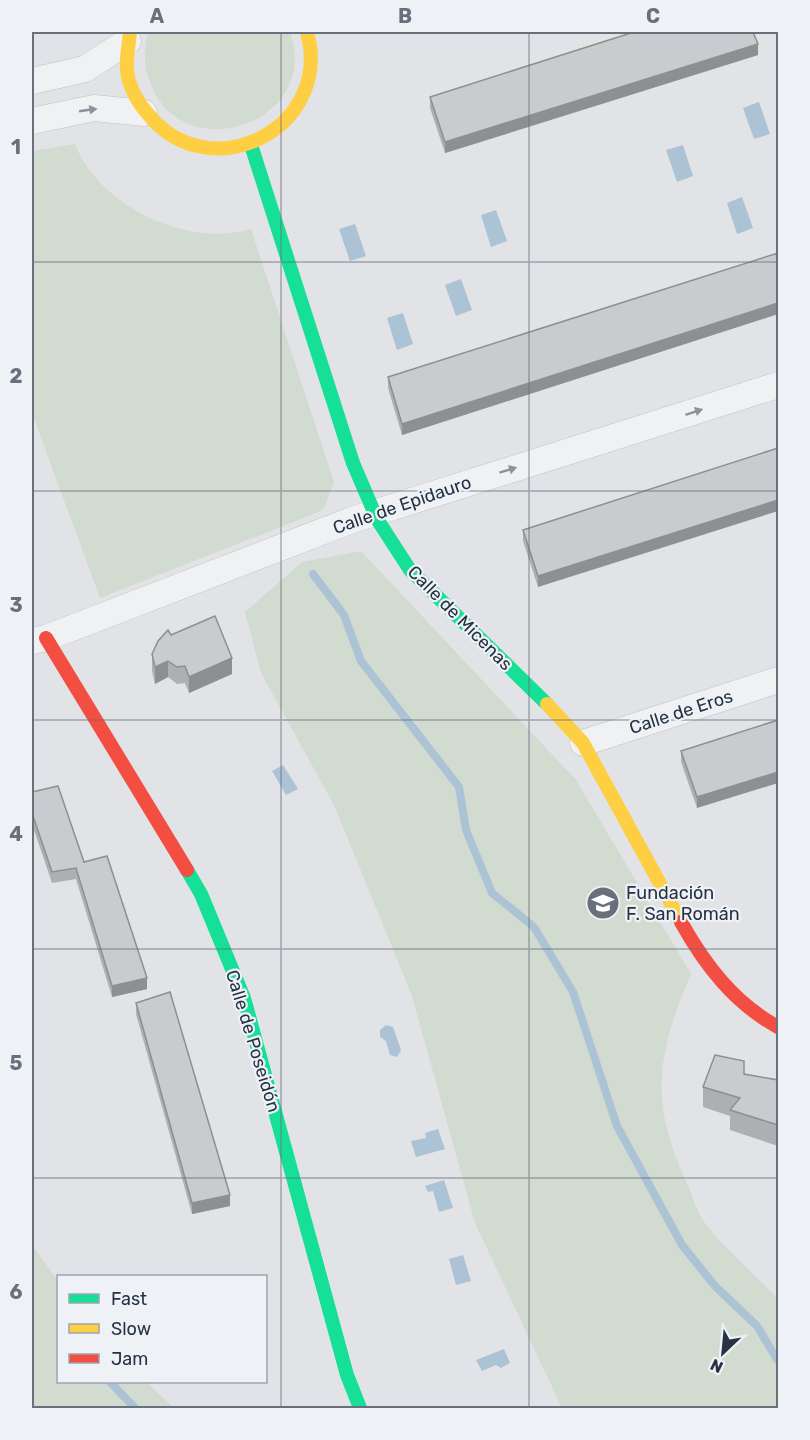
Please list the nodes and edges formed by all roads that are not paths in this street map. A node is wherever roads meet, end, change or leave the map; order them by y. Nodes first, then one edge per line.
1 (308, 32) edge
2 (129, 36) edge
3 (32, 81) edge
4 (144, 113) junction
5 (32, 121) edge
6 (251, 145) junction
7 (778, 385) edge
8 (372, 514) junction
9 (39, 640) edge
10 (778, 680) edge
11 (583, 743) junction
12 (778, 1027) edge
13 (360, 1408) edge

1 - 6 street
2 - 3 street
2 - 4 street
5 -> 4 street
4 - 6 street
6 - 8 street, Calle de Micenas
8 -> 7 street, Calle de Epidauro
8 - 9 street, Calle de Epidauro
8 - 11 street, Calle de Micenas
9 - 13 street, Calle de Poseidón
10 - 11 street, Calle de Eros
11 - 12 street, Calle de Micenas

